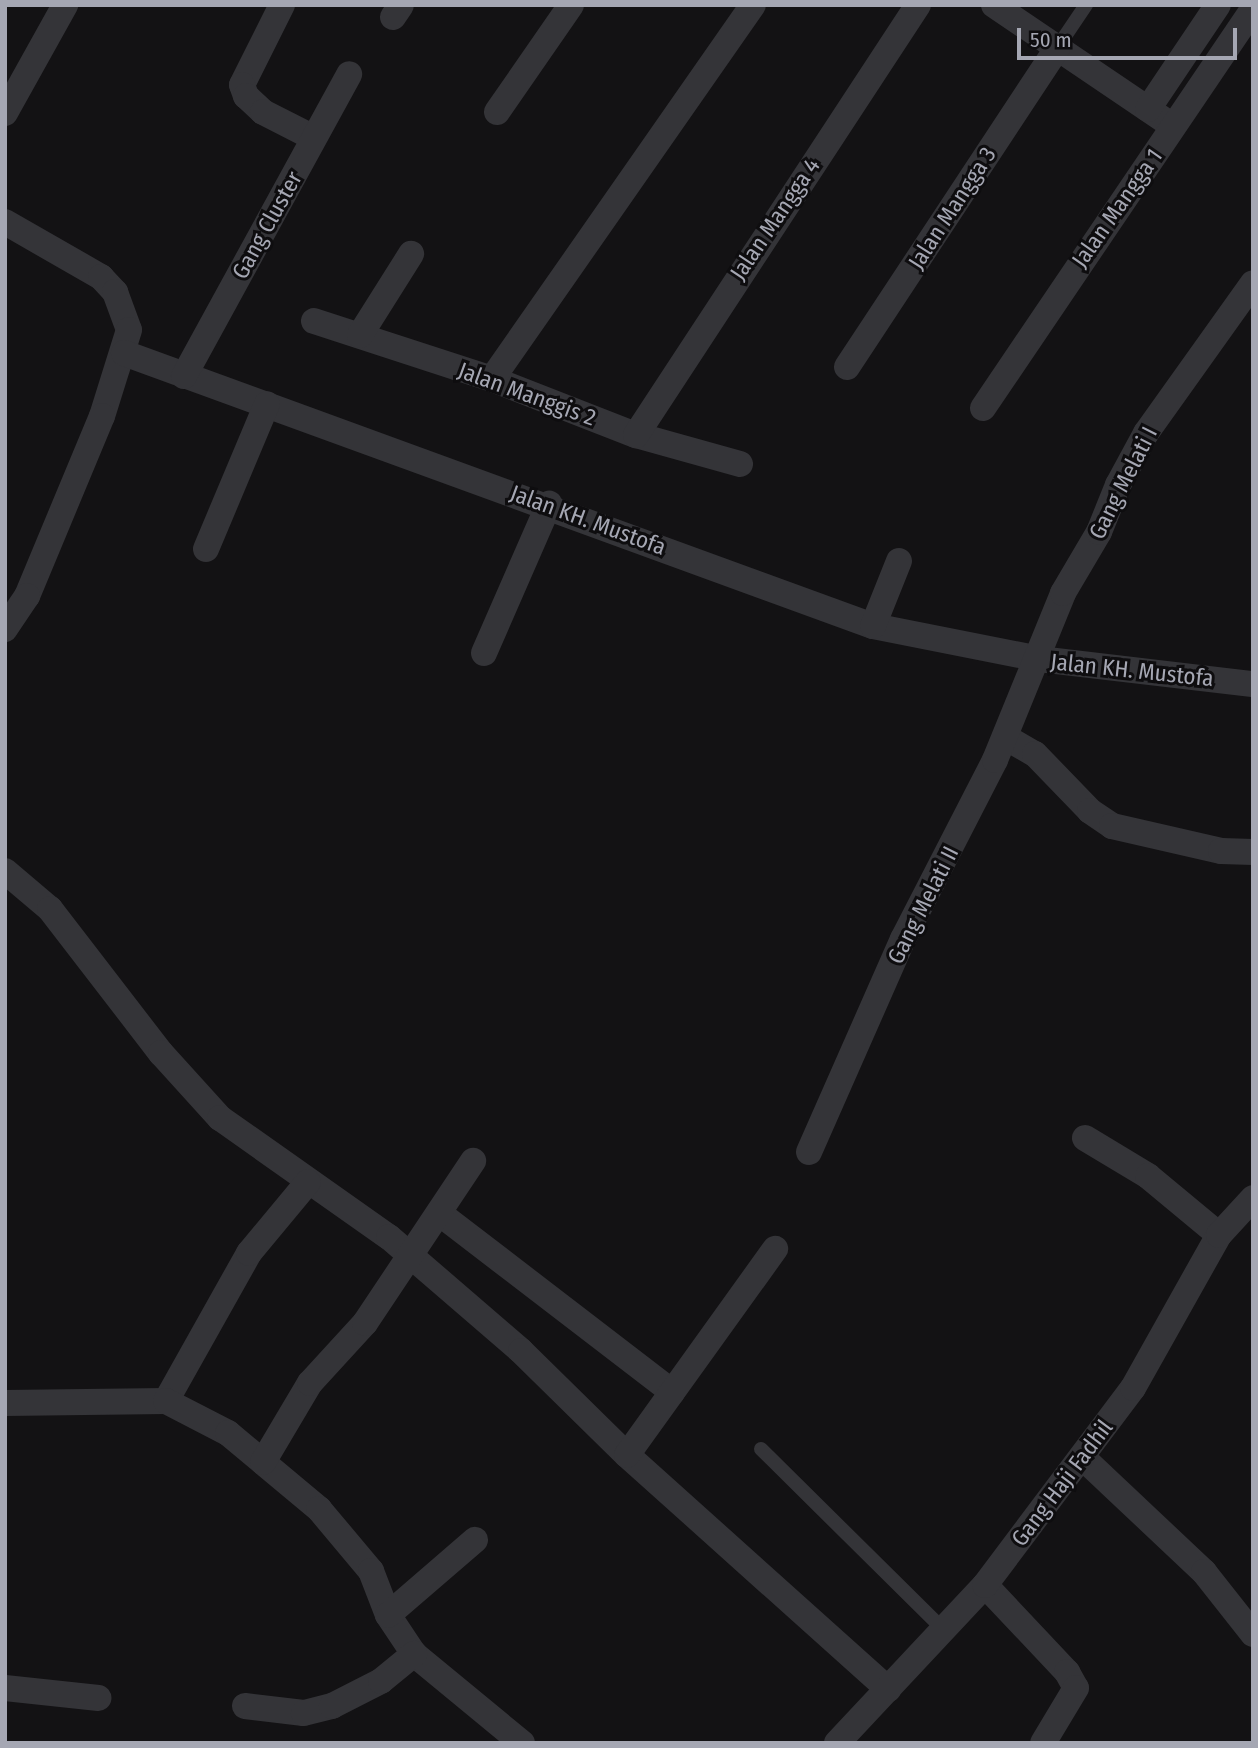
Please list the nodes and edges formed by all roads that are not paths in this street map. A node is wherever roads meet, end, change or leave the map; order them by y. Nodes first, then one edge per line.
1 (65, 5) edge
2 (282, 5) edge
3 (570, 5) edge
4 (754, 5) edge
5 (918, 5) edge
6 (994, 5) edge
7 (1086, 5) edge
8 (1218, 5) edge
9 (1253, 9) edge
10 (1058, 48) junction
11 (349, 74) dead end
12 (1148, 109) junction
13 (497, 112) dead end
14 (5, 113) edge
15 (1173, 126) junction
16 (314, 138) junction
17 (5, 222) edge
18 (411, 254) dead end
19 (1253, 283) edge
20 (314, 321) dead end
21 (360, 335) junction
22 (124, 353) junction
23 (847, 367) dead end
24 (184, 376) junction
25 (492, 379) junction
26 (267, 404) junction
27 (983, 408) dead end
28 (636, 435) junction
29 (740, 464) dead end
30 (549, 504) junction
31 (206, 549) dead end
32 (899, 561) dead end
33 (873, 626) junction
34 (5, 628) edge
35 (484, 653) dead end
36 (1038, 659) junction
37 (1253, 684) edge
38 (1005, 737) junction
39 (1253, 852) edge
40 (5, 871) edge
41 (1085, 1138) dead end
42 (809, 1152) dead end
43 (473, 1161) dead end
44 (308, 1182) junction
45 (1253, 1198) edge
46 (439, 1213) junction
47 (1219, 1235) junction
48 (775, 1249) dead end
49 (411, 1256) junction
50 (672, 1392) junction
51 (166, 1401) junction
52 (5, 1403) edge
53 (761, 1449) dead end
54 (627, 1455) junction
55 (1082, 1457) junction
56 (263, 1462) junction
57 (475, 1539) dead end
58 (985, 1585) junction
59 (388, 1615) junction
60 (944, 1630) junction
61 (1253, 1634) edge
62 (414, 1654) junction
63 (5, 1688) edge
64 (888, 1689) junction
65 (98, 1698) dead end
66 (245, 1706) dead end
67 (522, 1743) edge
68 (837, 1743) edge
69 (1043, 1743) edge

1 - 14 street
2 - 16 street
3 - 13 street
4 - 25 street
5 - 28 street, Jalan Mangga 4
6 - 10 street
7 - 10 lane
8 - 12 street
9 - 15 street, Jalan Mangga 1
10 - 12 street
10 - 23 street, Jalan Mangga 3
11 - 16 street, Gang Cluster
12 - 15 street
15 - 27 street, Jalan Mangga 1
16 - 24 street, Gang Cluster
17 - 22 street
18 - 21 street
19 - 36 street, Gang Melati I
20 - 21 street, Jalan Manggis 2
21 - 25 street, Jalan Manggis 2
22 - 24 street, Jalan KH. Mustofa
22 - 34 street
24 - 26 street, Jalan KH. Mustofa
25 - 28 street, Jalan Manggis 2
26 - 30 street, Jalan KH. Mustofa
26 - 31 street
28 - 29 street, Jalan Manggis 2
30 - 33 street, Jalan KH. Mustofa
30 - 35 street
32 - 33 street
33 - 36 street, Jalan KH. Mustofa
36 - 37 street, Jalan KH. Mustofa
36 - 38 street, Gang Melati II
38 - 39 street
38 - 42 street, Gang Melati II
40 - 44 street
41 - 47 street
43 - 46 street
44 - 49 street
44 - 51 street
45 - 47 street, Gang Haji Fadhil
46 - 49 street
46 - 50 street
47 - 55 street, Gang Haji Fadhil
48 - 50 street
49 - 54 street
49 - 56 street
50 - 54 street
51 - 52 street
51 - 56 street
53 - 60 lane
54 - 64 street
55 - 58 street, Gang Haji Fadhil
55 - 61 street
56 - 59 street
57 - 59 street
58 - 60 street, Gang Haji Fadhil
58 - 69 street
59 - 62 street
60 - 64 street, Gang Haji Fadhil
62 - 66 street
62 - 67 street
63 - 65 street
64 - 68 street, Gang Haji Fadhil

